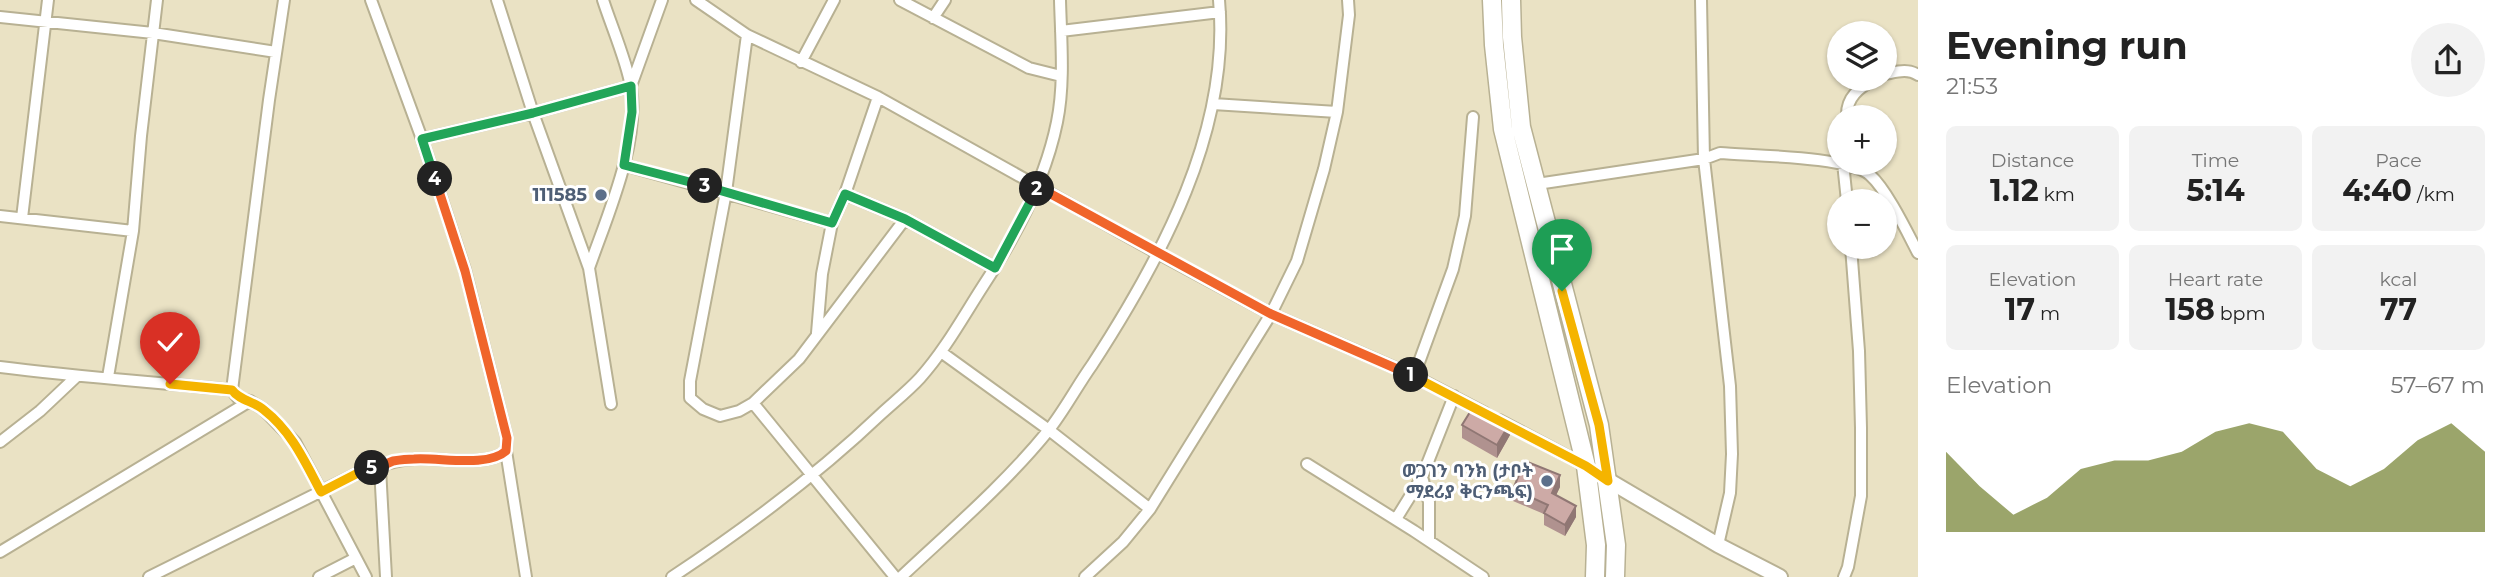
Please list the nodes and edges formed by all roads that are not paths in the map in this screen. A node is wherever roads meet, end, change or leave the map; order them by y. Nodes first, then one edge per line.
1 (48, 0) edge
2 (157, 0) edge
3 (284, 0) edge
4 (371, 0) edge
5 (497, 0) edge
6 (603, 0) edge
7 (662, 0) edge
8 (696, 0) edge
9 (834, 0) edge
10 (900, 0) edge
11 (945, 0) edge
12 (1059, 0) edge
13 (1219, 0) edge
14 (1348, 0) edge
15 (1492, 0) edge
16 (1511, 0) edge
17 (1701, 0) edge
18 (1220, 12) junction
19 (0, 17) edge
20 (933, 18) junction
21 (45, 22) junction
22 (1061, 31) junction
23 (153, 33) junction
24 (747, 35) junction
25 (276, 52) junction
26 (801, 62) junction
27 (1897, 71) edge
28 (1918, 75) edge
29 (1060, 76) junction
30 (631, 86) junction
31 (878, 97) junction
32 (1213, 104) junction
33 (1337, 112) junction
34 (533, 113) junction
35 (1473, 117) dead end
36 (422, 139) junction
37 (1704, 159) junction
38 (1827, 162) edge
39 (624, 165) junction
40 (1871, 175) edge
41 (1537, 184) junction
42 (1038, 187) junction
43 (726, 192) junction
44 (845, 194) junction
45 (0, 216) edge
46 (22, 218) junction
47 (905, 219) junction
48 (832, 223) junction
49 (133, 231) junction
50 (1918, 253) edge
51 (1159, 254) junction
52 (1852, 259) edge
53 (589, 268) junction
54 (995, 268) junction
55 (1271, 314) junction
56 (817, 334) junction
57 (941, 352) junction
58 (0, 367) edge
59 (1414, 376) junction
60 (76, 377) junction
61 (108, 377) junction
62 (232, 390) junction
63 (1454, 396) junction
64 (250, 401) junction
65 (753, 403) junction
66 (611, 404) dead end
67 (1049, 430) junction
68 (0, 442) edge
69 (506, 451) junction
70 (1307, 464) dead end
71 (1586, 466) junction
72 (380, 468) junction
73 (813, 475) junction
74 (1422, 477) junction
75 (1608, 481) junction
76 (321, 492) junction
77 (1150, 509) junction
78 (1396, 519) junction
79 (1429, 541) junction
80 (1718, 545) junction
81 (0, 552) edge
82 (356, 558) junction
83 (149, 577) edge
84 (319, 577) edge
85 (366, 577) edge
86 (386, 577) edge
87 (526, 577) edge
88 (672, 577) edge
89 (895, 577) edge
90 (901, 577) edge
91 (1085, 577) edge
92 (1482, 577) edge
93 (1595, 577) edge
94 (1615, 577) edge
95 (1780, 577) edge
96 (1844, 577) edge

1 - 21 street
2 - 23 street
3 - 25 street
4 - 36 street
5 - 34 street
6 - 30 street
7 - 30 street
8 - 24 street
9 - 26 street
10 - 20 street
11 - 20 street
12 - 22 street
13 - 18 street
14 - 33 street
15 - 71 main road
16 - 41 main road
17 - 37 street
18 - 22 street
18 - 32 street
19 - 21 street
20 - 29 street
21 - 23 street
21 - 46 street
22 - 29 street
23 - 25 street
23 - 49 street
24 - 26 street
24 - 43 street
25 - 62 street
26 - 31 street
27 - 28 street
29 - 42 street
30 - 34 street
30 - 39 street
31 - 42 street
31 - 44 street
32 - 33 street
32 - 51 street
33 - 55 street
34 - 36 street
34 - 53 street
35 - 59 street
36 - 69 street
37 - 38 street
37 - 41 street
37 - 80 street
39 - 43 street
39 - 53 street
40 - 50 street
41 - 75 main road
42 - 51 street
42 - 54 street
43 - 48 street
43 - 65 street
44 - 47 street
44 - 48 street
45 - 46 street
46 - 49 street
47 - 54 street
47 - 56 street
48 - 56 street
49 - 61 street
51 - 55 street
51 - 67 street
52 - 96 street
53 - 66 street
54 - 57 street
55 - 59 street
55 - 77 street
56 - 65 street
57 - 67 street
57 - 73 street
58 - 60 street
59 - 63 street
60 - 61 street
60 - 68 street
61 - 62 street
62 - 64 street
63 - 71 street
63 - 74 street
64 - 76 street
64 - 81 street
65 - 73 street
67 - 77 street
67 - 90 street
69 - 72 street
69 - 87 street
70 - 78 street
71 - 75 street
71 - 93 main road
72 - 76 street
72 - 86 street
73 - 88 street
73 - 89 street
74 - 78 street
74 - 79 street
75 - 80 street
75 - 94 main road
76 - 82 street
76 - 83 street
77 - 91 street
78 - 79 street
79 - 92 street
80 - 95 street
82 - 84 street
82 - 85 street

